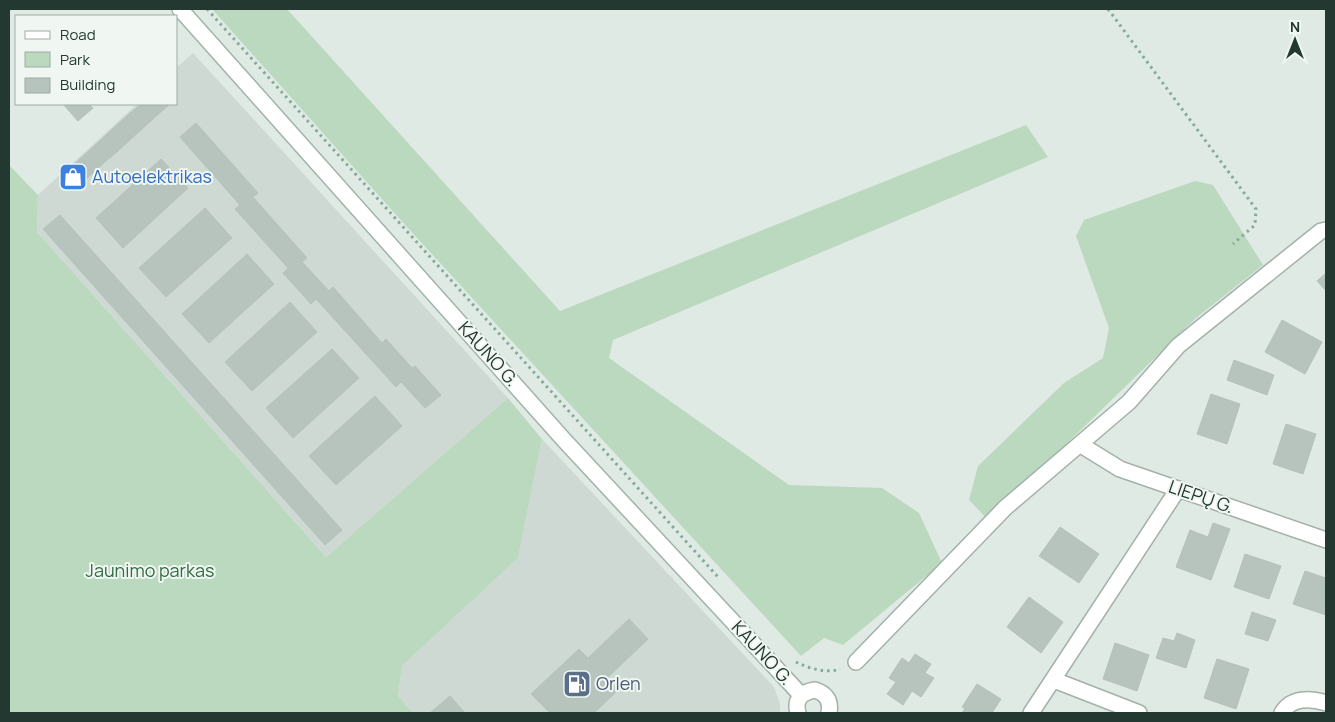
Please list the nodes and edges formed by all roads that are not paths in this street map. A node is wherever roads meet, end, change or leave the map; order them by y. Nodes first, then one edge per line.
1 (180, 9) edge
2 (1326, 230) edge
3 (1081, 445) junction
4 (1178, 490) junction
5 (1326, 540) edge
6 (856, 662) road end
7 (1054, 680) junction
8 (802, 695) junction
9 (1326, 703) edge
10 (798, 713) edge
11 (829, 713) edge
12 (1031, 713) edge
13 (1139, 713) edge
14 (1282, 713) edge

1 - 8 street, KAUNO G.
2 - 3 street
3 - 4 street, LIEPŲ G.
3 - 6 street
4 - 5 street, LIEPŲ G.
4 - 7 street
7 - 12 street
7 - 13 street
8 - 10 street, KAUNO G.
8 - 11 street, KAUNO G.
9 - 14 street

